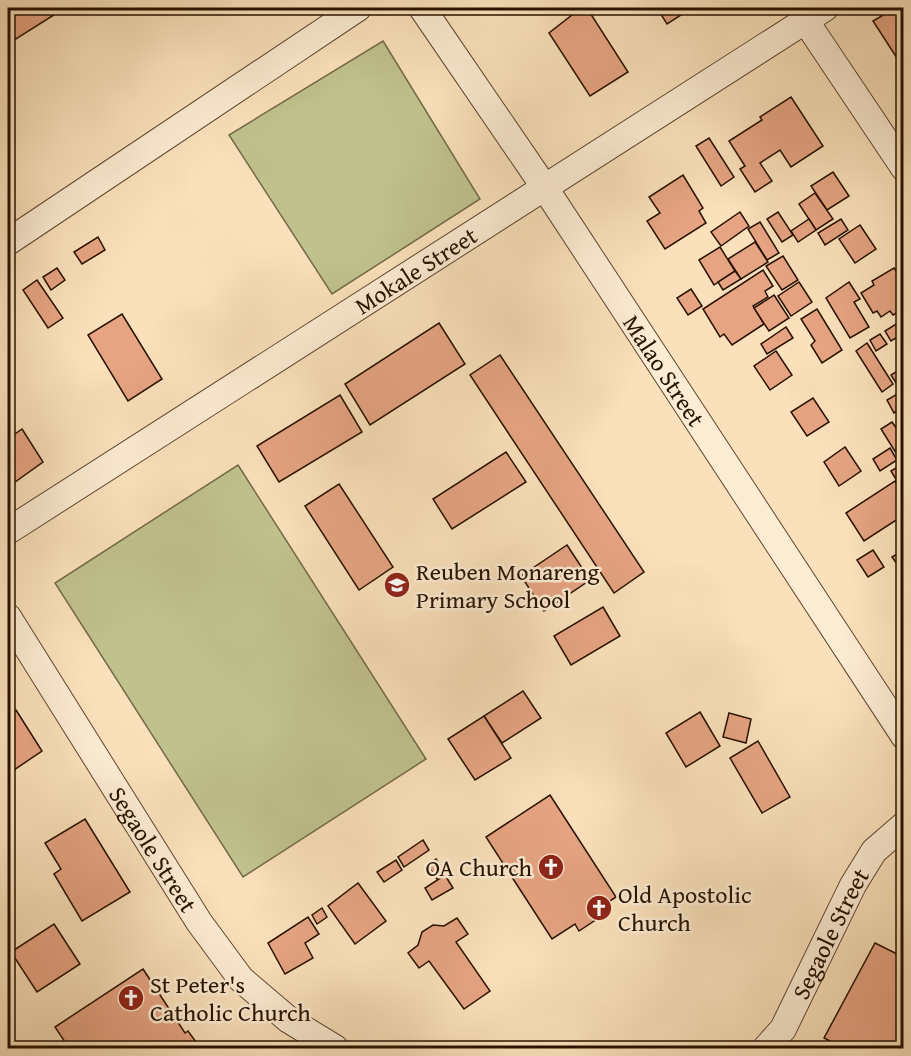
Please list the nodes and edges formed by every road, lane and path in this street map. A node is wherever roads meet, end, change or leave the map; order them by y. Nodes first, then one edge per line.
1 (358, 8) edge
2 (422, 8) edge
3 (815, 14) edge
4 (903, 168) edge
5 (543, 185) junction
6 (8, 242) edge
7 (8, 531) edge
8 (8, 617) edge
9 (903, 736) edge
10 (903, 825) edge
11 (335, 1048) edge
12 (766, 1048) edge

1 - 6 street
2 - 5 street, Malao Street
3 - 4 street
3 - 5 street, Mokale Street
5 - 7 street, Mokale Street
5 - 9 street, Malao Street
8 - 11 street, Segaole Street
10 - 12 street, Segaole Street

